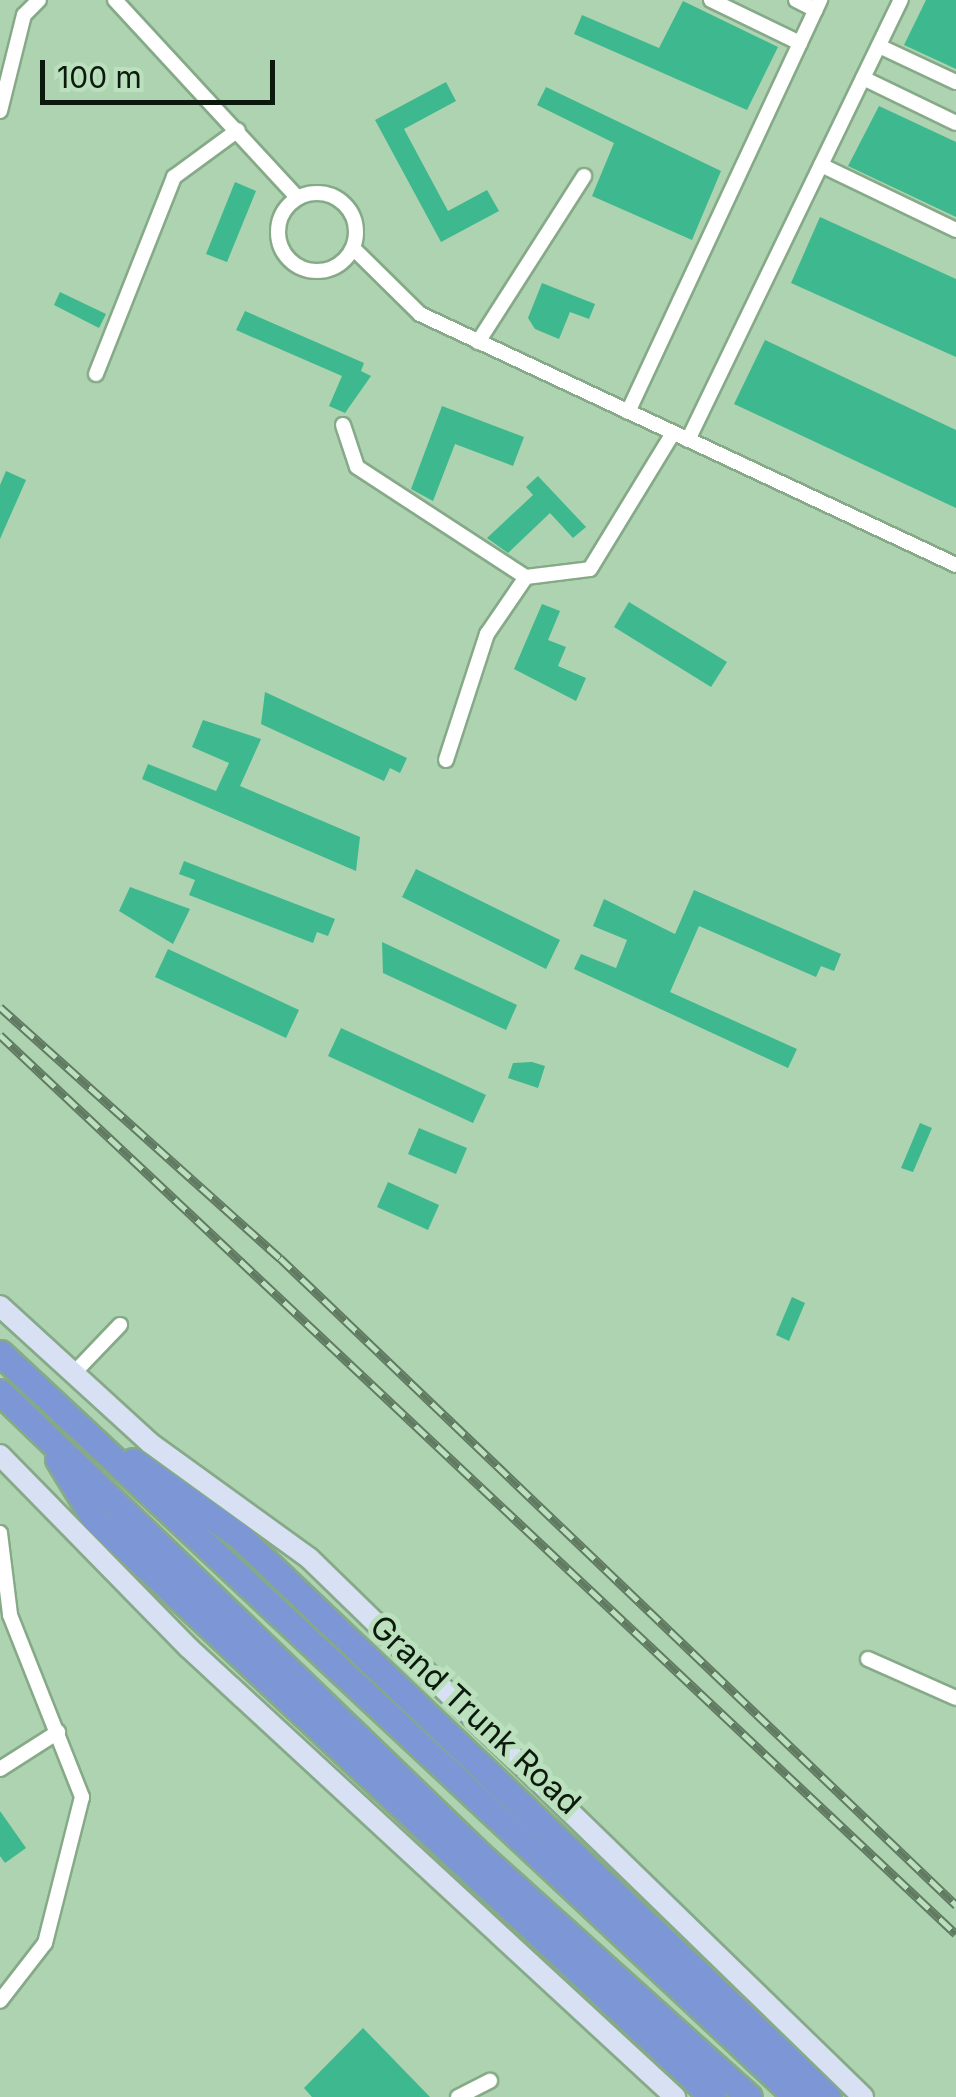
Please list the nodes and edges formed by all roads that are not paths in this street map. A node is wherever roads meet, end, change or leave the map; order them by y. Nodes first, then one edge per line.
1 (38, 0) edge
2 (115, 0) edge
3 (711, 0) edge
4 (796, 0) edge
5 (901, 0) edge
6 (818, 5) edge
7 (800, 43) junction
8 (878, 46) junction
9 (863, 78) junction
10 (956, 82) edge
11 (0, 111) edge
12 (956, 122) edge
13 (238, 130) junction
14 (821, 164) junction
15 (584, 176) dead end
16 (297, 197) junction
17 (956, 230) edge
18 (354, 248) junction
19 (478, 342) junction
20 (96, 374) dead end
21 (628, 412) junction
22 (343, 425) dead end
23 (673, 433) junction
24 (688, 440) junction
25 (956, 564) edge
26 (526, 577) junction
27 (446, 760) dead end
28 (0, 1306) edge
29 (120, 1325) dead end
30 (0, 1352) edge
31 (73, 1374) junction
32 (0, 1392) edge
33 (56, 1406) junction
34 (0, 1455) edge
35 (0, 1532) edge
36 (868, 1659) dead end
37 (956, 1698) edge
38 (58, 1732) junction
39 (343, 1735) junction
40 (0, 1769) edge
41 (3, 1993) edge
42 (780, 2066) junction
43 (490, 2080) dead end
44 (815, 2094) edge
45 (458, 2097) edge
46 (675, 2097) edge
47 (713, 2097) edge
48 (749, 2097) edge
49 (863, 2097) edge

1 - 11 street
2 - 13 street
3 - 7 street
4 - 6 street
5 - 8 street
6 - 7 street
7 - 21 street
8 - 9 street
8 - 10 street
9 - 12 street
9 - 14 street
13 - 16 street
13 - 20 street
14 - 17 street
14 - 24 street
15 - 19 street
16 - 18 street
16 - 18 street
18 - 19 street
19 - 21 street
21 - 23 street
22 - 26 street
23 - 24 street
23 - 26 street
24 - 25 street
26 - 27 street
28 - 31 street
29 - 31 street
30 - 33 highway, Grand Trunk Road
31 - 49 street
32 - 39 highway
33 - 42 highway, Grand Trunk Road
33 - 42 highway, Grand Trunk Road
34 - 46 street
35 - 38 street
36 - 37 street
38 - 40 street
38 - 41 street
39 - 47 highway
39 - 48 highway
42 - 44 highway, Grand Trunk Road
43 - 45 street

